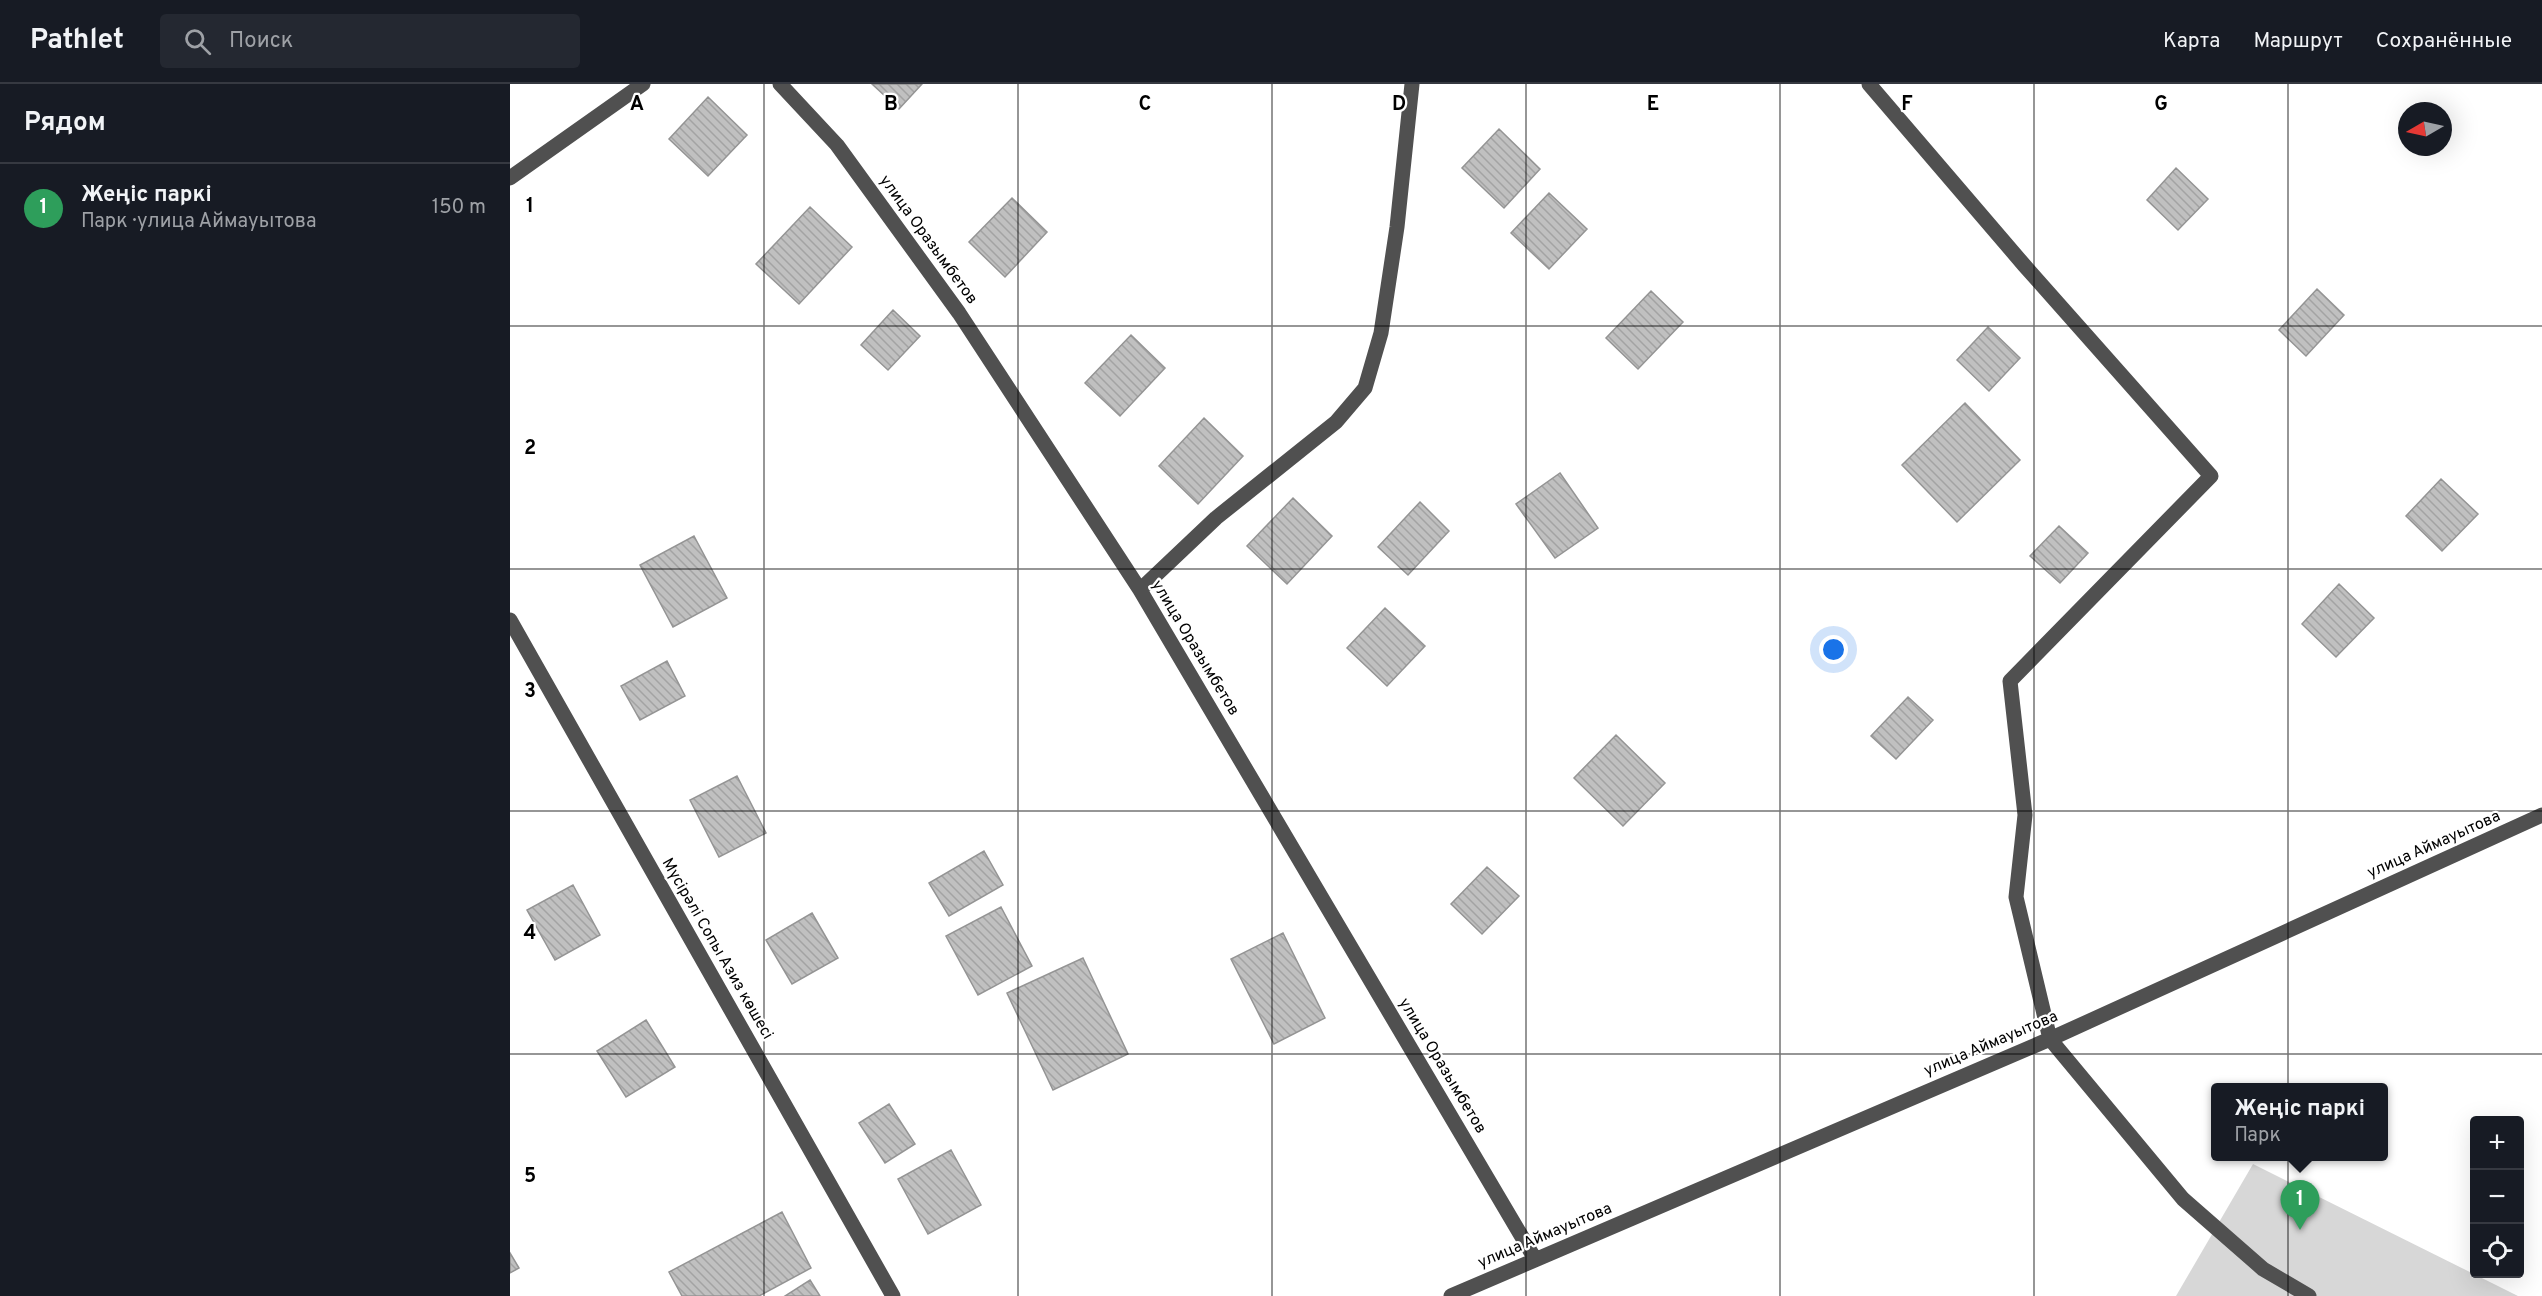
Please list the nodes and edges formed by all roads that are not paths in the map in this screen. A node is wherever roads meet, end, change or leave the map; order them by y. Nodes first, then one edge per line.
1 (643, 84) edge
2 (780, 84) edge
3 (1412, 84) edge
4 (1869, 84) edge
5 (510, 178) edge
6 (1140, 590) junction
7 (510, 620) edge
8 (2542, 816) edge
9 (2050, 1039) junction
10 (1535, 1259) junction
11 (893, 1296) edge
12 (1451, 1296) edge
13 (2309, 1296) edge

1 - 5 street
2 - 6 street, улица Оразымбетов
3 - 6 street
4 - 9 street
6 - 10 street, улица Оразымбетов
7 - 11 street, Мүсірәлі Сопы Азиз көшесі
8 - 9 street, улица Аймауытова
9 - 10 street, улица Аймауытова
9 - 13 street
10 - 12 street, улица Аймауытова

